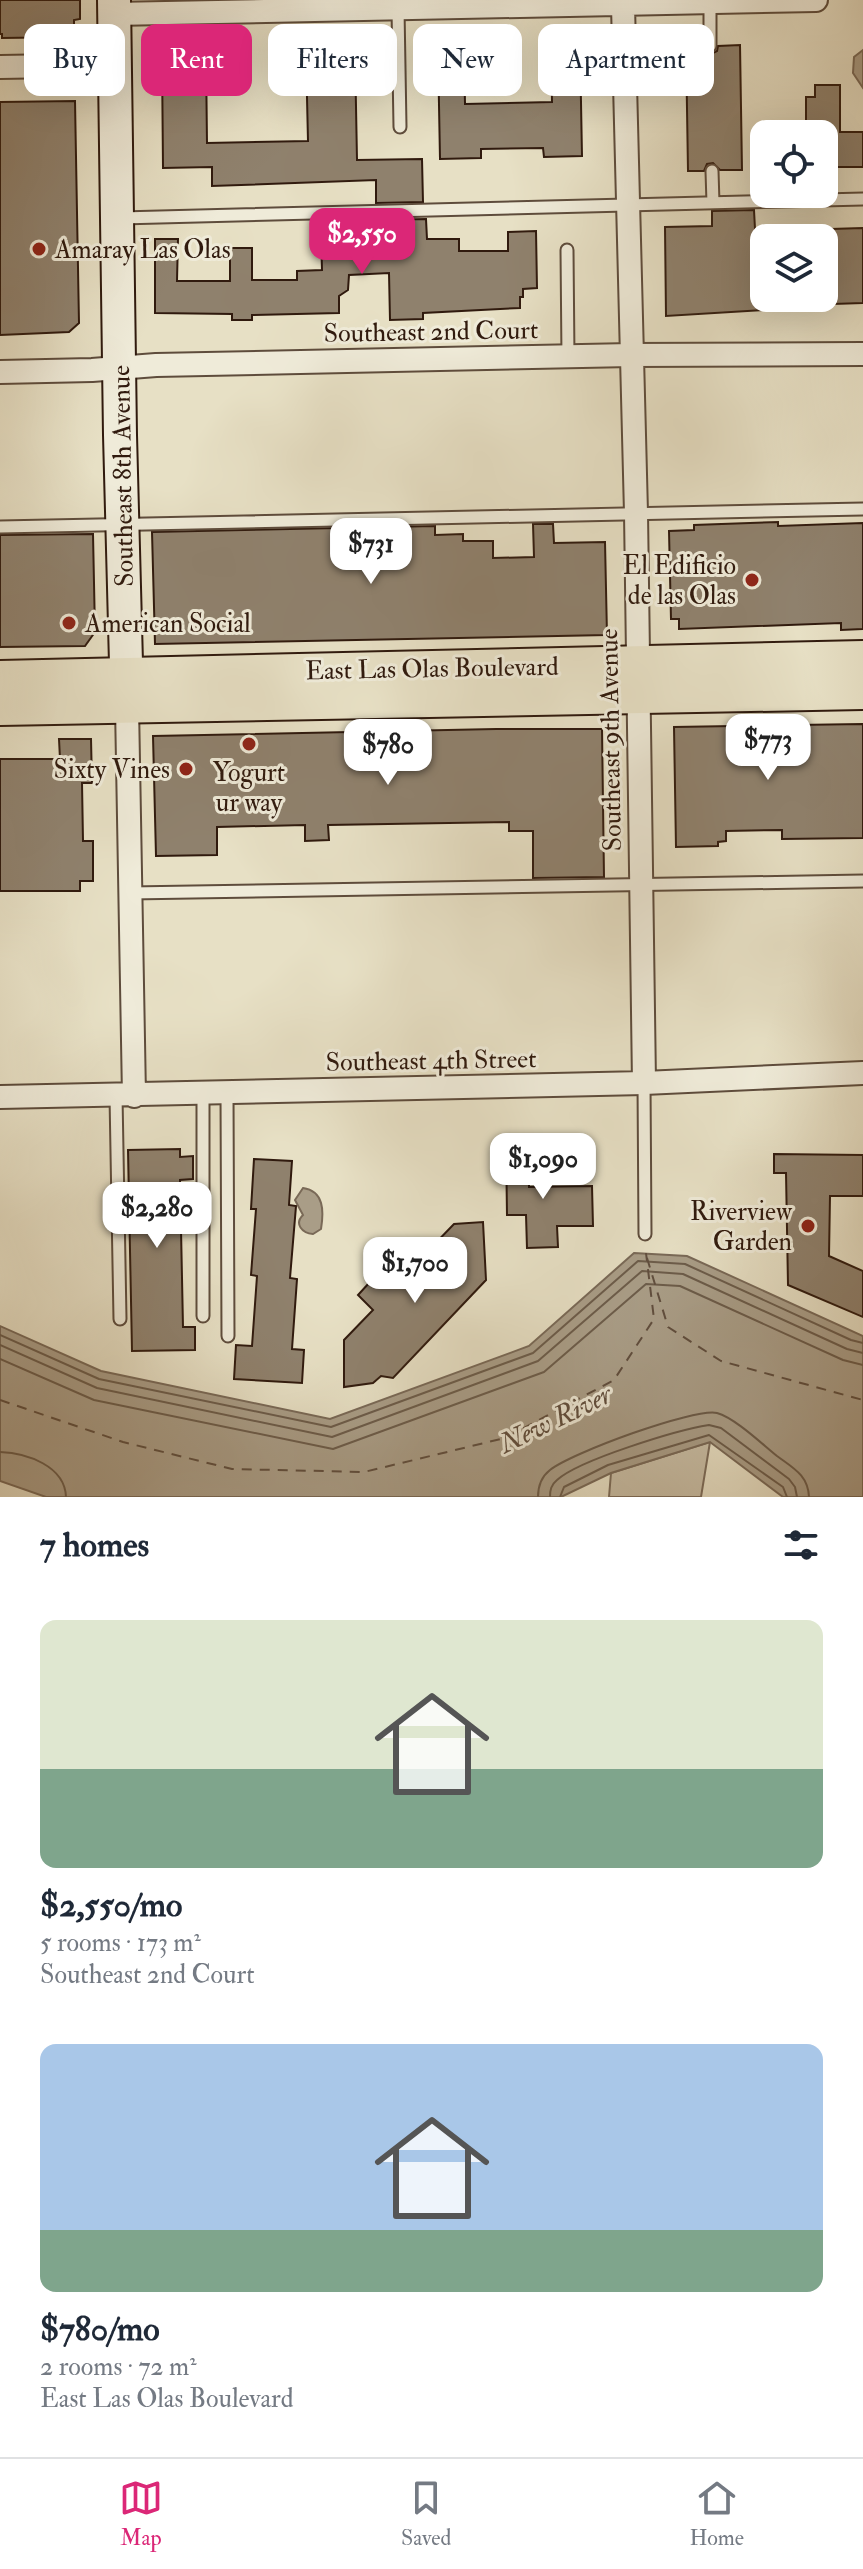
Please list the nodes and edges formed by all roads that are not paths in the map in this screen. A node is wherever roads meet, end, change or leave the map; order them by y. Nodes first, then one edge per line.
1 (816, 0) edge
2 (710, 3) junction
3 (623, 6) junction
4 (114, 7) edge
5 (398, 9) junction
6 (710, 24) edge
7 (0, 67) edge
8 (24, 67) edge
9 (114, 96) edge
10 (400, 127) dead end
11 (712, 171) dead end
12 (863, 199) edge
13 (713, 203) junction
14 (629, 205) junction
15 (116, 218) junction
16 (567, 250) dead end
17 (863, 354) edge
18 (631, 355) junction
19 (568, 357) junction
20 (119, 367) junction
21 (0, 372) edge
22 (863, 509) edge
23 (636, 513) junction
24 (123, 524) junction
25 (0, 527) edge
26 (863, 658) edge
27 (0, 678) edge
28 (637, 680) junction
29 (126, 690) junction
30 (863, 692) edge
31 (0, 708) edge
32 (863, 881) edge
33 (641, 884) junction
34 (130, 893) junction
35 (863, 1073) edge
36 (644, 1083) junction
37 (203, 1094) junction
38 (227, 1094) junction
39 (125, 1096) junction
40 (0, 1097) edge
41 (645, 1234) dead end
42 (203, 1316) dead end
43 (120, 1319) dead end
44 (228, 1336) dead end

1 - 2 street
2 - 3 street
2 - 6 lane
3 - 5 street
3 - 14 street, Southeast 9th Avenue
4 - 5 street
5 - 10 lane
7 - 8 street
9 - 15 main road, Southeast 8th Avenue
11 - 13 lane
12 - 13 lane
13 - 14 lane
14 - 15 lane
14 - 18 street, Southeast 9th Avenue
15 - 20 main road, Southeast 8th Avenue
16 - 19 lane
17 - 18 street, Southeast 2nd Court
18 - 19 street, Southeast 2nd Court
18 - 23 street, Southeast 9th Avenue
19 - 20 street, Southeast 2nd Court
20 - 21 street, Southeast 2nd Court
20 - 24 main road, Southeast 8th Avenue
22 - 23 lane
23 - 24 lane
23 - 28 street, Southeast 9th Avenue
24 - 25 lane
24 - 29 main road, Southeast 8th Avenue
26 - 28 main road, East Las Olas Boulevard
27 - 29 main road, East Las Olas Boulevard
28 - 29 main road, East Las Olas Boulevard
28 - 30 main road, East Las Olas Boulevard
28 - 33 street, Southeast 9th Avenue
29 - 31 main road, East Las Olas Boulevard
29 - 34 street, Southeast 8th Avenue
32 - 33 lane
33 - 34 lane
33 - 36 street, Southeast 9th Avenue
34 - 39 street, Southeast 8th Avenue
35 - 36 street, Southeast 4th Street
36 - 38 street, Southeast 4th Street
36 - 41 lane, Southeast 9th Avenue
37 - 38 street, Southeast 4th Street
37 - 39 street, Southeast 4th Street
37 - 42 lane
38 - 44 lane
39 - 40 street, Southeast 4th Street
39 - 43 lane

